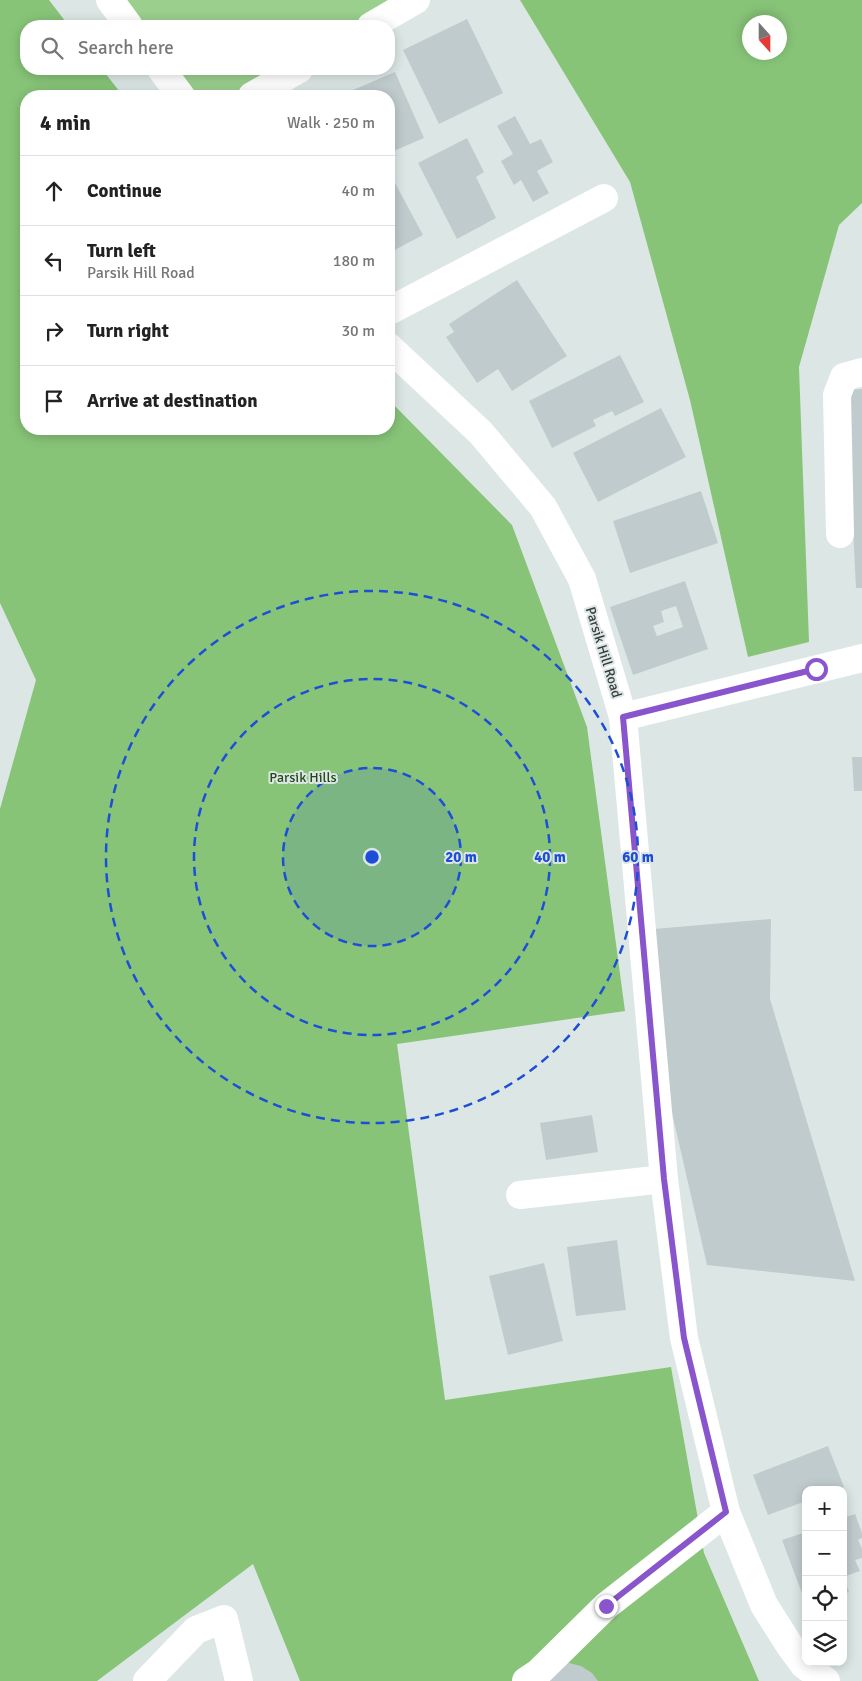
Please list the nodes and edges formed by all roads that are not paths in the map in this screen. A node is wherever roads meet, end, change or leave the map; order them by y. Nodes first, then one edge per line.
1 (110, 0) edge
2 (416, 0) edge
3 (125, 20) edge
4 (381, 20) edge
5 (165, 75) edge
6 (289, 75) edge
7 (176, 90) edge
8 (262, 90) edge
9 (604, 198) dead end
10 (395, 308) edge
11 (395, 353) edge
12 (862, 372) edge
13 (840, 534) dead end
14 (862, 658) edge
15 (623, 717) junction
16 (664, 1179) junction
17 (520, 1195) dead end
18 (726, 1512) junction
19 (147, 1681) edge
20 (239, 1681) edge
21 (526, 1681) edge
22 (826, 1681) edge

1 - 3 street
2 - 4 street
5 - 7 street
6 - 8 street
9 - 10 street
11 - 15 street, Parsik Hill Road
12 - 13 street
14 - 15 street
15 - 16 street, Parsik Hill Road
16 - 17 street
16 - 18 street, Parsik Hill Road
18 - 21 street
18 - 22 street, Parsik Hill Road
19 - 20 street

